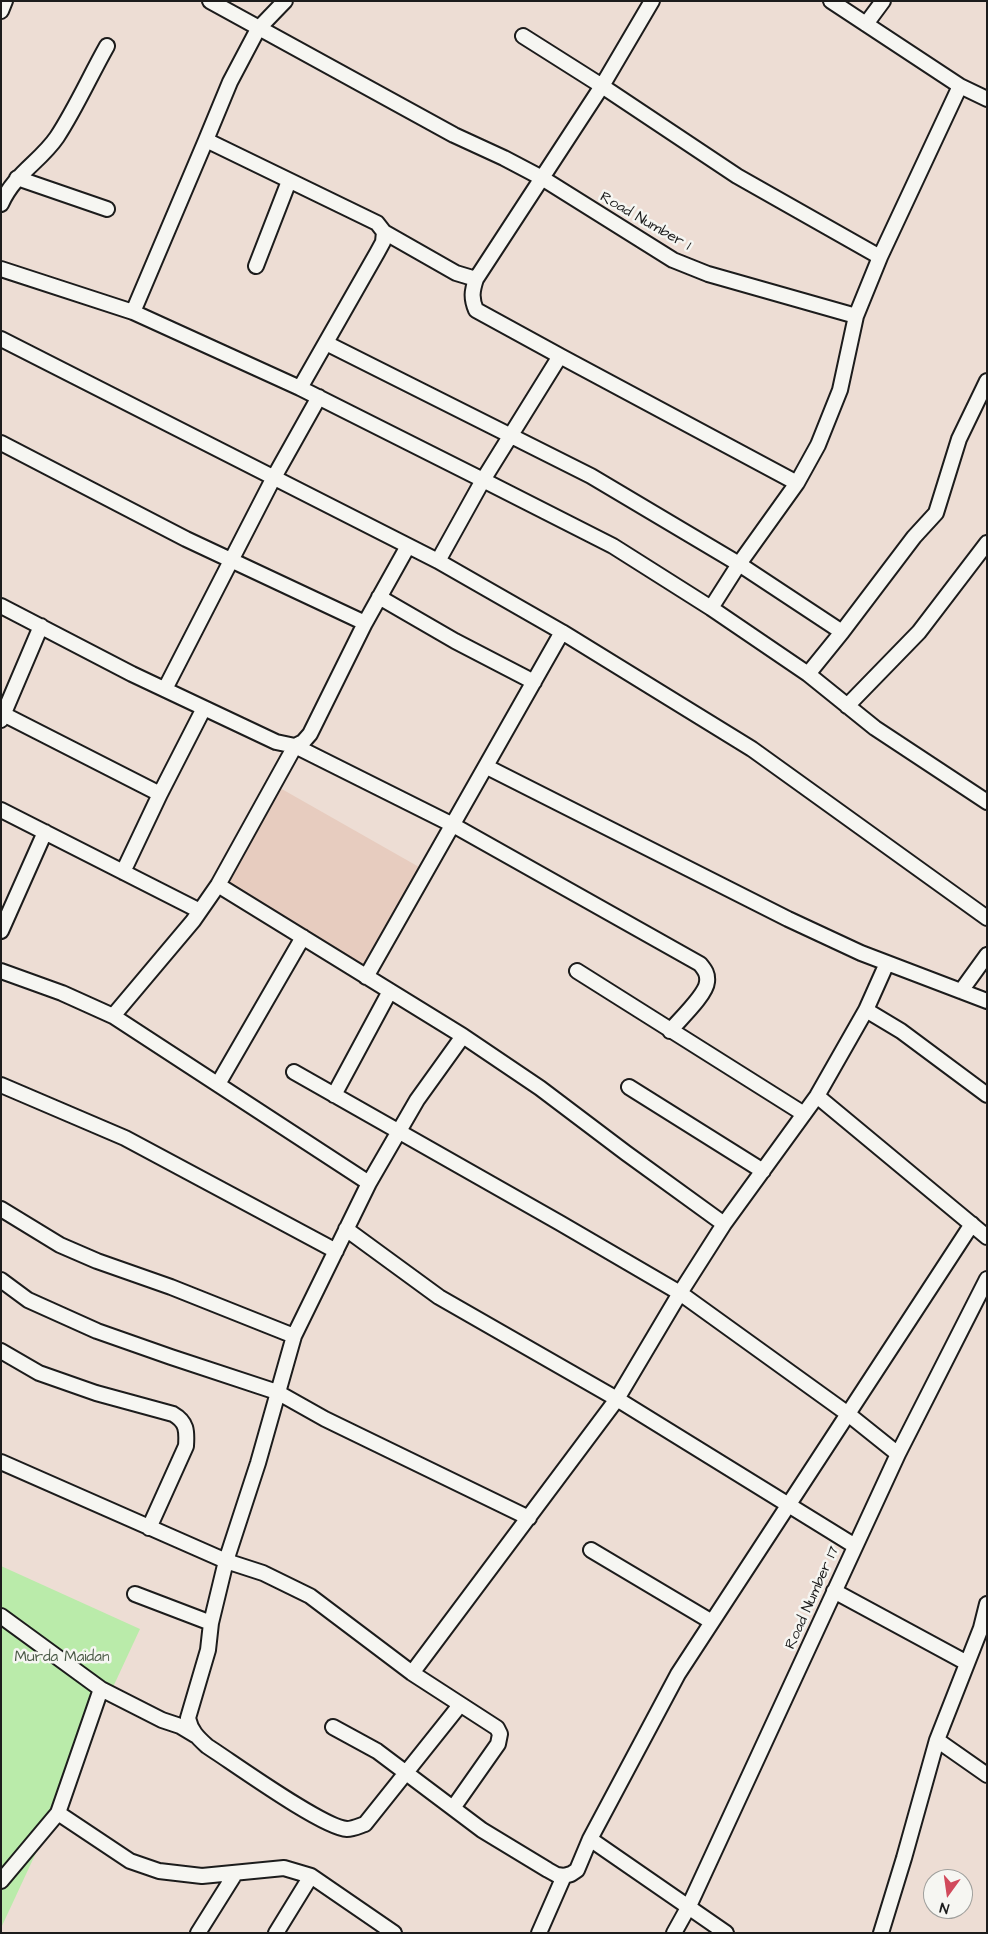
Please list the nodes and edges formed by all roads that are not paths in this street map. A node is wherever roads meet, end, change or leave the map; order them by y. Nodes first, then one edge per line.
1 (6, 1) edge
2 (210, 1) edge
3 (285, 1) edge
4 (652, 1) edge
5 (831, 1) edge
6 (883, 1) edge
7 (1, 11) edge
8 (866, 24) junction
9 (258, 29) junction
10 (523, 36) dead end
11 (107, 46) dead end
12 (602, 86) junction
13 (960, 86) junction
14 (987, 98) edge
15 (206, 140) junction
16 (17, 178) junction
17 (542, 178) junction
18 (289, 181) junction
19 (1, 204) edge
20 (107, 209) dead end
21 (384, 232) junction
22 (880, 257) junction
23 (256, 266) dead end
24 (1, 269) edge
25 (476, 279) junction
26 (133, 312) junction
27 (856, 316) junction
28 (1, 339) edge
29 (326, 343) junction
30 (560, 356) junction
31 (987, 381) edge
32 (300, 388) junction
33 (319, 398) junction
34 (511, 435) junction
35 (1, 443) edge
36 (275, 478) junction
37 (483, 480) junction
38 (797, 483) junction
39 (987, 543) edge
40 (408, 546) junction
41 (232, 561) junction
42 (438, 561) junction
43 (739, 564) junction
44 (379, 597) junction
45 (1, 606) edge
46 (710, 608) junction
47 (365, 623) junction
48 (41, 626) junction
49 (562, 632) junction
50 (842, 632) junction
51 (808, 674) junction
52 (534, 682) junction
53 (165, 689) junction
54 (847, 706) junction
55 (204, 708) junction
56 (2, 716) edge
57 (295, 746) junction
58 (487, 767) junction
59 (160, 794) junction
60 (987, 802) edge
61 (1, 810) edge
62 (453, 825) junction
63 (45, 832) junction
64 (123, 872) junction
65 (218, 885) junction
66 (200, 911) junction
67 (987, 918) edge
68 (1, 931) edge
69 (303, 937) junction
70 (987, 954) edge
71 (887, 963) junction
72 (1, 971) edge
73 (577, 971) dead end
74 (366, 977) junction
75 (390, 991) junction
76 (960, 991) junction
77 (987, 1001) edge
78 (866, 1010) junction
79 (112, 1016) junction
80 (670, 1031) junction
81 (463, 1036) junction
82 (294, 1072) dead end
83 (1, 1084) edge
84 (218, 1084) junction
85 (629, 1087) dead end
86 (334, 1095) junction
87 (987, 1095) edge
88 (817, 1096) junction
89 (804, 1114) junction
90 (398, 1132) junction
91 (763, 1171) junction
92 (369, 1183) junction
93 (1, 1209) edge
94 (724, 1224) junction
95 (972, 1224) junction
96 (346, 1229) junction
97 (987, 1237) edge
98 (336, 1251) junction
99 (987, 1279) edge
100 (1, 1280) edge
101 (680, 1293) junction
102 (294, 1336) junction
103 (1, 1351) edge
104 (277, 1392) junction
105 (617, 1399) junction
106 (848, 1414) junction
107 (898, 1454) junction
108 (1, 1462) edge
109 (789, 1504) junction
110 (529, 1518) junction
111 (149, 1528) junction
112 (855, 1546) junction
113 (590, 1550) dead end
114 (226, 1561) junction
115 (834, 1591) junction
116 (135, 1594) dead end
117 (987, 1604) edge
118 (1, 1616) edge
119 (712, 1622) junction
120 (211, 1623) junction
121 (984, 1630) edge
122 (967, 1662) junction
123 (412, 1673) junction
124 (101, 1689) junction
125 (460, 1705) junction
126 (333, 1727) dead end
127 (194, 1735) junction
128 (937, 1740) junction
129 (406, 1772) junction
130 (987, 1776) edge
131 (453, 1808) junction
132 (58, 1814) junction
133 (590, 1839) junction
134 (235, 1874) junction
135 (311, 1876) junction
136 (564, 1876) junction
137 (1, 1880) edge
138 (689, 1906) junction
139 (198, 1933) edge
140 (276, 1933) edge
141 (394, 1933) edge
142 (539, 1933) edge
143 (674, 1933) edge
144 (726, 1933) edge
145 (881, 1933) edge

1 - 7 street
2 - 9 street, Road Number 1
3 - 9 street
4 - 12 street
5 - 8 street
6 - 8 street
8 - 13 street
9 - 15 street
9 - 17 street, Road Number 1
10 - 12 street
11 - 16 street
12 - 17 street
12 - 22 street
13 - 14 street
13 - 22 street
15 - 18 street
15 - 26 street
16 - 19 street
16 - 20 street
17 - 25 street
17 - 27 street, Road Number 1
18 - 21 street
18 - 23 street
21 - 25 street
21 - 29 street
22 - 27 street
24 - 26 street
25 - 30 street
26 - 32 street
27 - 38 street
28 - 36 street
29 - 32 street
29 - 34 street
30 - 34 street
30 - 38 street
31 - 50 street
32 - 33 street
33 - 36 street
33 - 37 street
34 - 37 street
34 - 43 street
35 - 41 street
36 - 40 street
36 - 41 street
37 - 42 street
37 - 46 street
38 - 43 street
39 - 54 street
40 - 42 street
40 - 44 street
41 - 47 street
41 - 53 street
42 - 49 street
43 - 46 street
43 - 50 street
44 - 47 street
44 - 52 street
45 - 48 street
46 - 51 street
47 - 57 street
48 - 53 street
48 - 56 street
49 - 52 street
49 - 67 street
50 - 51 street
51 - 54 street
52 - 58 street
53 - 55 street
54 - 60 street
55 - 57 street
55 - 59 street
56 - 59 street
57 - 62 street
57 - 65 street
58 - 62 street
58 - 71 street
59 - 64 street
61 - 63 street
62 - 74 street
62 - 80 street
63 - 64 street
63 - 68 street
64 - 66 street
65 - 66 street
65 - 69 street
66 - 79 street
69 - 74 street
69 - 84 street
70 - 76 street
71 - 76 street
71 - 78 street
72 - 79 street
73 - 80 street
74 - 75 street
75 - 81 street
75 - 86 street
76 - 77 street
78 - 87 street
78 - 88 street
79 - 84 street
80 - 89 street
81 - 90 street
81 - 94 street
82 - 86 street
83 - 98 street
84 - 92 street
85 - 91 street
86 - 90 street
88 - 89 street
88 - 95 street
89 - 91 street
90 - 92 street
90 - 101 street
91 - 94 street
92 - 96 street
93 - 102 street
94 - 101 street
95 - 97 street
95 - 106 street
96 - 98 street
96 - 105 street
98 - 102 street
99 - 107 street, Road Number 17
100 - 104 street
101 - 105 street
101 - 106 street
102 - 104 street
103 - 111 street
104 - 110 street
104 - 114 street
105 - 109 street
105 - 110 street
106 - 107 street
106 - 109 street
107 - 112 street, Road Number 17
108 - 111 street
109 - 112 street
109 - 119 street
110 - 123 street
111 - 114 street
112 - 115 street, Road Number 17
113 - 119 street
114 - 120 street
114 - 123 street
115 - 122 street
115 - 138 street, Road Number 17
116 - 120 street
117 - 121 street
118 - 124 street
119 - 133 street
120 - 127 street
121 - 122 street
122 - 128 street
123 - 125 street
124 - 127 street
124 - 132 street
125 - 129 street
125 - 131 street
126 - 129 street
127 - 129 street
128 - 130 street
128 - 145 street
129 - 131 street
131 - 136 street
132 - 134 street
132 - 137 street
133 - 136 street
133 - 138 street
134 - 135 street
134 - 139 street
135 - 140 street
135 - 141 street
136 - 142 street
138 - 143 street, Road Number 17
138 - 144 street

